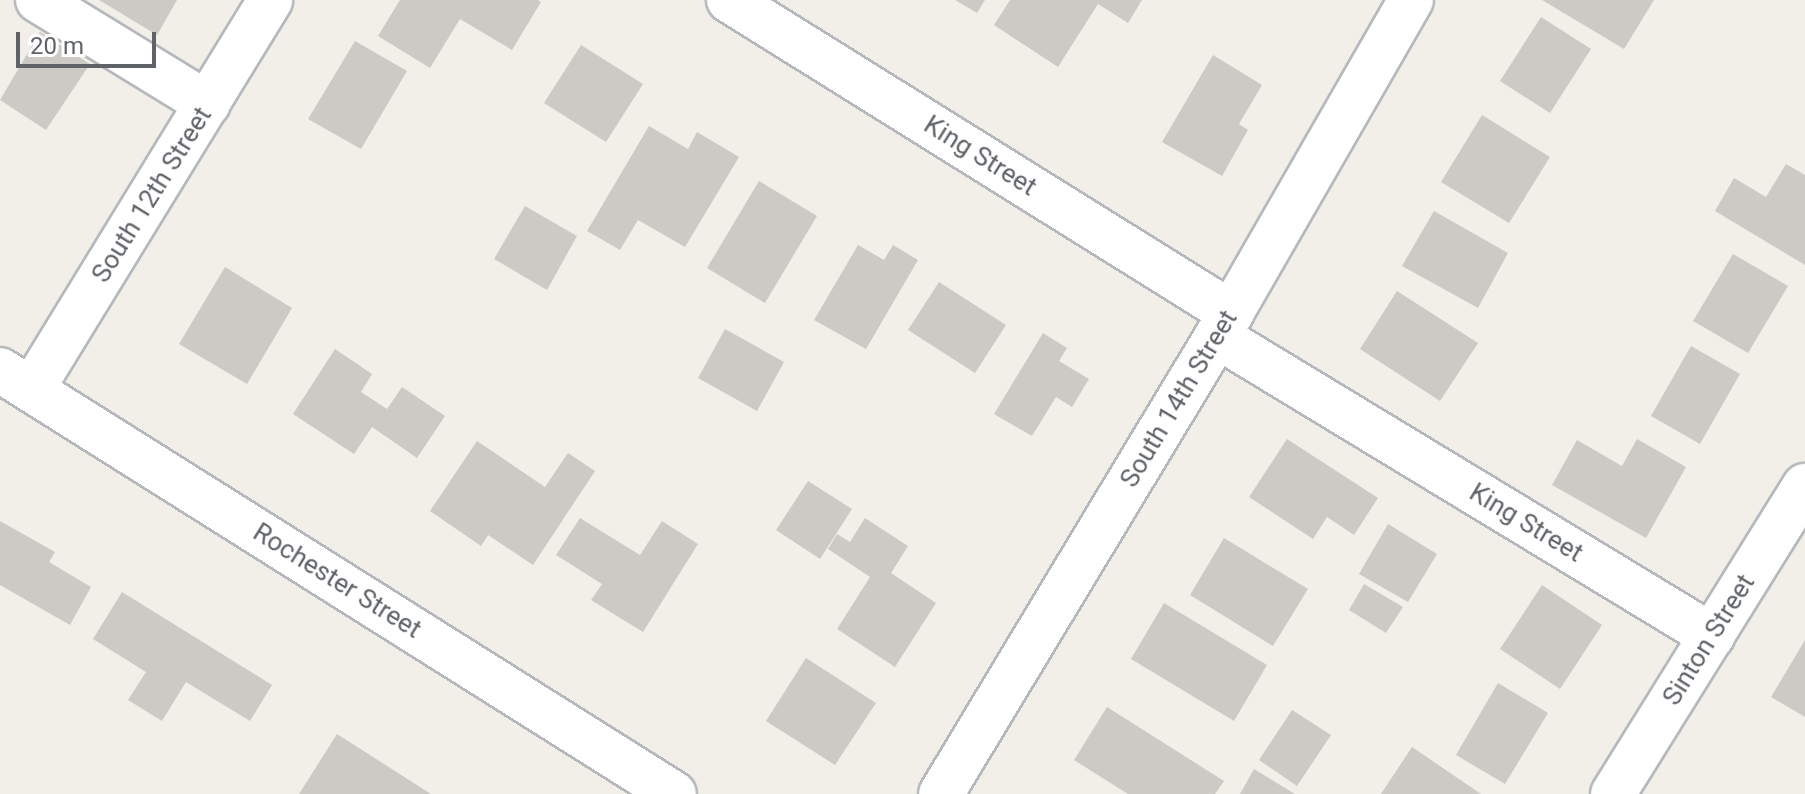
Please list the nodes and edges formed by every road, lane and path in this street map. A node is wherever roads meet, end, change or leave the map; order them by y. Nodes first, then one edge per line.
1 (38, 0) edge
2 (270, 0) edge
3 (729, 0) edge
4 (1403, 3) edge
5 (208, 104) junction
6 (1224, 324) junction
7 (16, 379) edge
8 (1805, 486) edge
9 (1712, 636) junction
10 (1623, 791) edge
11 (674, 794) edge
12 (941, 794) edge

1 - 5 street
2 - 5 street, South 12th Street
3 - 6 street, King Street
4 - 6 street, South 14th Street
5 - 7 street, South 12th Street
6 - 9 street, King Street
6 - 12 street, South 14th Street
7 - 11 street, Rochester Street
8 - 9 street, Sinton Street
9 - 10 street, Sinton Street

